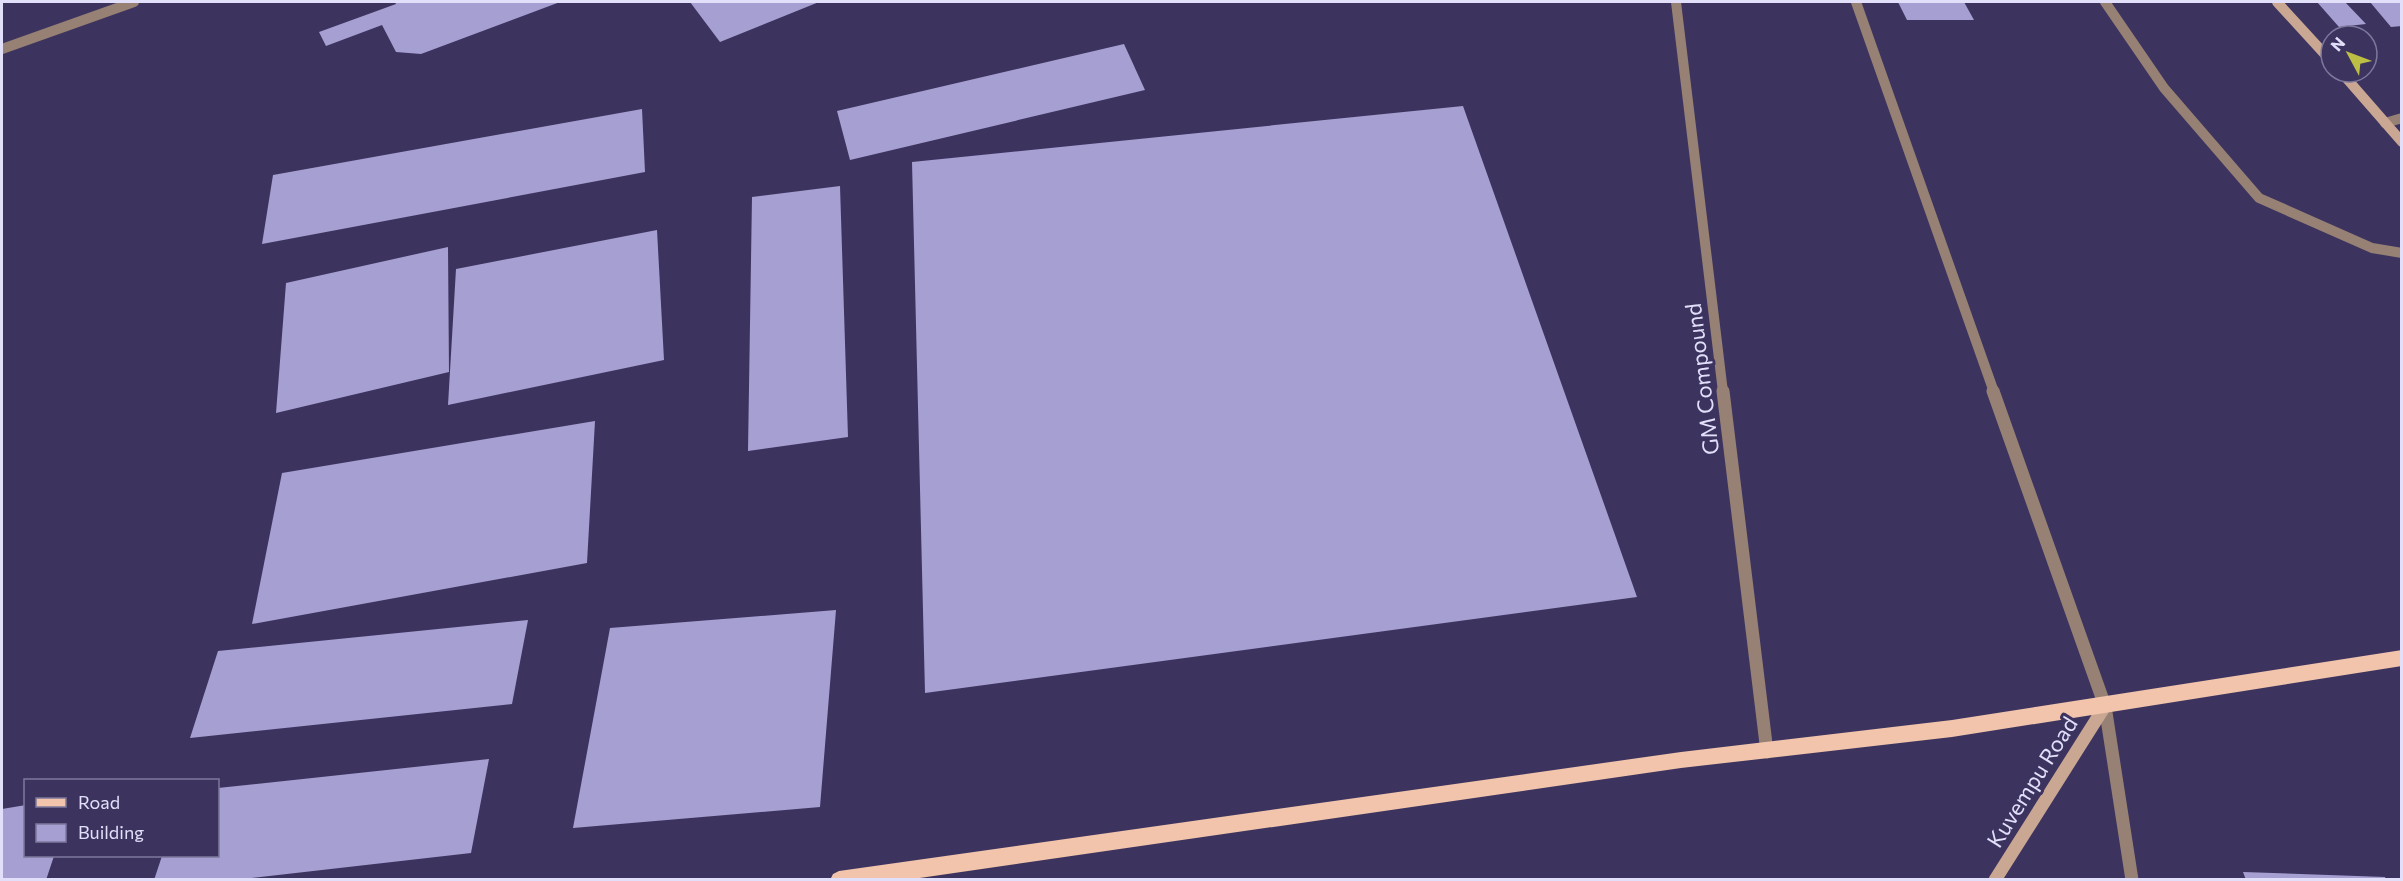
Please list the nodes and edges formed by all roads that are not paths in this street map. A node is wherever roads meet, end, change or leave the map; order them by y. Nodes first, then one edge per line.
1 (134, 2) edge
2 (1676, 2) edge
3 (1856, 2) edge
4 (2105, 2) edge
5 (2277, 2) edge
6 (2319, 48) edge
7 (2, 49) edge
8 (2351, 84) edge
9 (2402, 118) edge
10 (2385, 123) junction
11 (2402, 142) edge
12 (2402, 253) edge
13 (2402, 658) edge
14 (2105, 706) junction
15 (1767, 752) junction
16 (839, 879) edge
17 (1995, 879) edge
18 (2132, 879) edge

1 - 7 street
2 - 15 street, GM Compound
3 - 14 street
4 - 12 street
5 - 6 street
8 - 10 street
9 - 10 street
10 - 11 street
13 - 14 main road
14 - 15 main road
14 - 17 street, Kuvempu Road
14 - 18 street
15 - 16 main road

